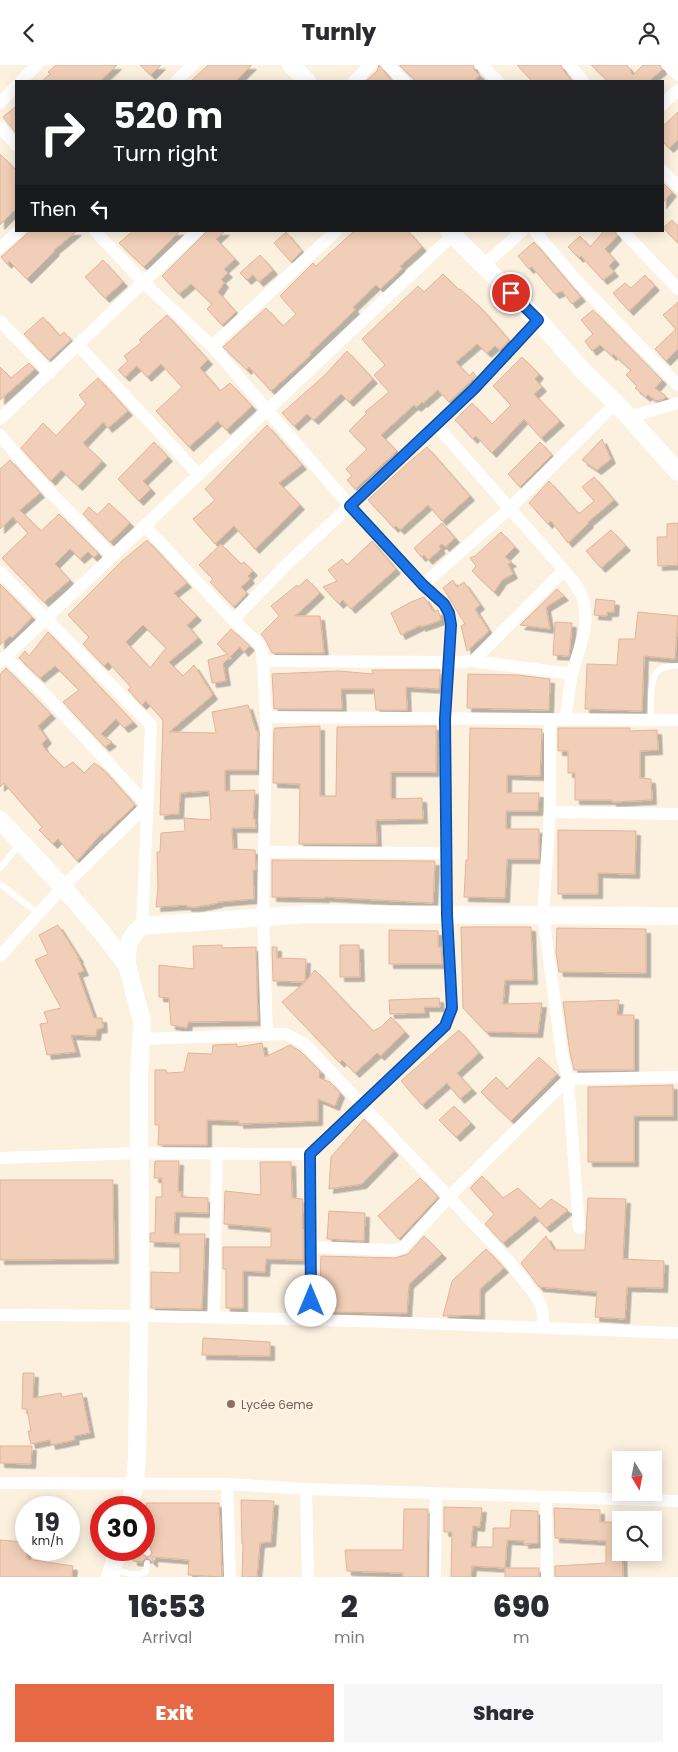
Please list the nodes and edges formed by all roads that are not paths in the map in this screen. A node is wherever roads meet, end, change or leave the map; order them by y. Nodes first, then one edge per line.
1 (37, 65) edge
2 (192, 65) edge
3 (291, 65) edge
4 (371, 65) edge
5 (388, 65) edge
6 (481, 65) edge
7 (569, 65) edge
8 (668, 65) edge
9 (678, 75) edge
10 (22, 80) edge
11 (177, 80) edge
12 (306, 80) edge
13 (355, 80) edge
14 (403, 80) edge
15 (497, 80) edge
16 (582, 80) edge
17 (15, 87) edge
18 (678, 90) edge
19 (0, 103) edge
20 (664, 103) edge
21 (0, 127) edge
22 (15, 144) edge
23 (664, 172) edge
24 (678, 186) edge
25 (18, 232) edge
26 (96, 232) edge
27 (196, 232) edge
28 (335, 232) edge
29 (521, 232) edge
30 (536, 232) edge
31 (624, 232) edge
32 (451, 233) edge
33 (0, 248) edge
34 (483, 266) junction
35 (144, 283) junction
36 (678, 289) edge
37 (538, 320) junction
38 (0, 321) edge
39 (78, 345) junction
40 (212, 346) junction
41 (50, 373) junction
42 (678, 385) edge
43 (616, 403) junction
44 (678, 403) edge
45 (266, 410) junction
46 (629, 417) junction
47 (0, 419) edge
48 (436, 425) junction
49 (0, 435) edge
50 (678, 472) edge
51 (198, 475) junction
52 (350, 506) junction
53 (510, 508) junction
54 (145, 526) junction
55 (112, 556) junction
56 (564, 570) junction
57 (0, 572) edge
58 (423, 585) junction
59 (46, 620) junction
60 (233, 620) junction
61 (3, 659) edge
62 (262, 661) junction
63 (449, 661) junction
64 (473, 661) junction
65 (678, 666) edge
66 (572, 673) junction
67 (266, 717) junction
68 (445, 719) junction
69 (550, 719) junction
70 (565, 719) junction
71 (651, 719) junction
72 (678, 720) edge
73 (147, 805) junction
74 (550, 812) junction
75 (678, 814) edge
76 (0, 820) edge
77 (21, 843) junction
78 (264, 852) junction
79 (447, 853) junction
80 (0, 868) edge
81 (0, 884) edge
82 (63, 887) junction
83 (39, 914) junction
84 (447, 915) junction
85 (543, 915) junction
86 (678, 916) edge
87 (263, 917) junction
88 (142, 926) junction
89 (100, 930) junction
90 (0, 956) edge
91 (127, 965) junction
92 (267, 1035) junction
93 (140, 1039) junction
94 (678, 1077) edge
95 (568, 1079) junction
96 (362, 1106) junction
97 (140, 1153) junction
98 (217, 1153) junction
99 (310, 1154) junction
100 (0, 1158) edge
101 (449, 1197) junction
102 (579, 1228) dead end
103 (310, 1247) junction
104 (0, 1315) edge
105 (139, 1315) junction
106 (214, 1317) junction
107 (311, 1319) junction
108 (544, 1328) junction
109 (678, 1333) edge
110 (0, 1483) edge
111 (135, 1484) junction
112 (227, 1484) junction
113 (306, 1489) junction
114 (436, 1493) junction
115 (132, 1496) edge
116 (546, 1497) junction
117 (678, 1501) edge
118 (115, 1561) edge
119 (147, 1563) dead end
120 (111, 1573) edge
121 (230, 1577) edge
122 (308, 1577) edge
123 (435, 1577) edge
124 (547, 1577) edge

1 - 10 street
2 - 11 street
3 - 12 street
4 - 13 street
5 - 14 street
6 - 15 street
7 - 16 street
8 - 9 street
17 - 19 street
18 - 20 street
21 - 22 street
23 - 24 street
25 - 33 street
26 - 35 street
27 - 35 street
28 - 40 street
29 - 34 street
30 - 42 street
31 - 36 street
32 - 34 street
32 - 45 street
34 - 37 street
35 - 39 street
35 - 40 street
37 - 43 street
37 - 48 street
38 - 41 street
39 - 41 street
39 - 51 street
40 - 45 street
41 - 47 street
43 - 46 street
43 - 53 street
44 - 46 street
45 - 51 street
45 - 52 street
46 - 50 street
48 - 52 street
48 - 53 street
49 - 55 street
51 - 54 street
52 - 58 street
52 - 60 street
53 - 56 street
53 - 58 street
54 - 55 street
54 - 60 street
55 - 59 street
56 - 64 street
56 - 66 street
57 - 59 street
58 - 63 street
59 - 61 street
59 - 73 street
60 - 62 street
61 - 73 street
62 - 63 street
62 - 67 street
63 - 64 street
63 - 68 street
64 - 66 street
65 - 71 lane
66 - 70 street
67 - 68 street
67 - 78 street
68 - 69 street
68 - 79 street
69 - 70 street
69 - 74 street
70 - 71 street
71 - 72 street
73 - 82 street
73 - 88 street
74 - 75 street
74 - 85 street
76 - 77 street
77 - 80 lane
77 - 82 street
78 - 79 street
78 - 87 street
79 - 84 street
81 - 83 lane
82 - 83 street
82 - 89 street
83 - 90 street
84 - 85 street
84 - 87 street
84 - 96 street
85 - 86 street
85 - 95 street
87 - 88 street
87 - 92 street
88 - 89 street
88 - 91 street
89 - 91 street
91 - 93 street
92 - 93 street
92 - 96 street
93 - 97 street
94 - 95 street
95 - 101 street
95 - 102 street
96 - 99 street
96 - 101 street
97 - 98 street
97 - 100 street
97 - 105 street
98 - 99 street
98 - 106 street
99 - 103 street
101 - 103 street
101 - 108 street
103 - 107 street
104 - 105 street
105 - 106 street
105 - 111 street
106 - 107 street
107 - 108 street
108 - 109 street
110 - 111 street
111 - 112 street
111 - 115 street
112 - 113 street
112 - 121 street
113 - 114 street
113 - 122 street
114 - 116 street
114 - 123 street
116 - 117 street
116 - 124 street
118 - 120 street
119 - 120 lane

